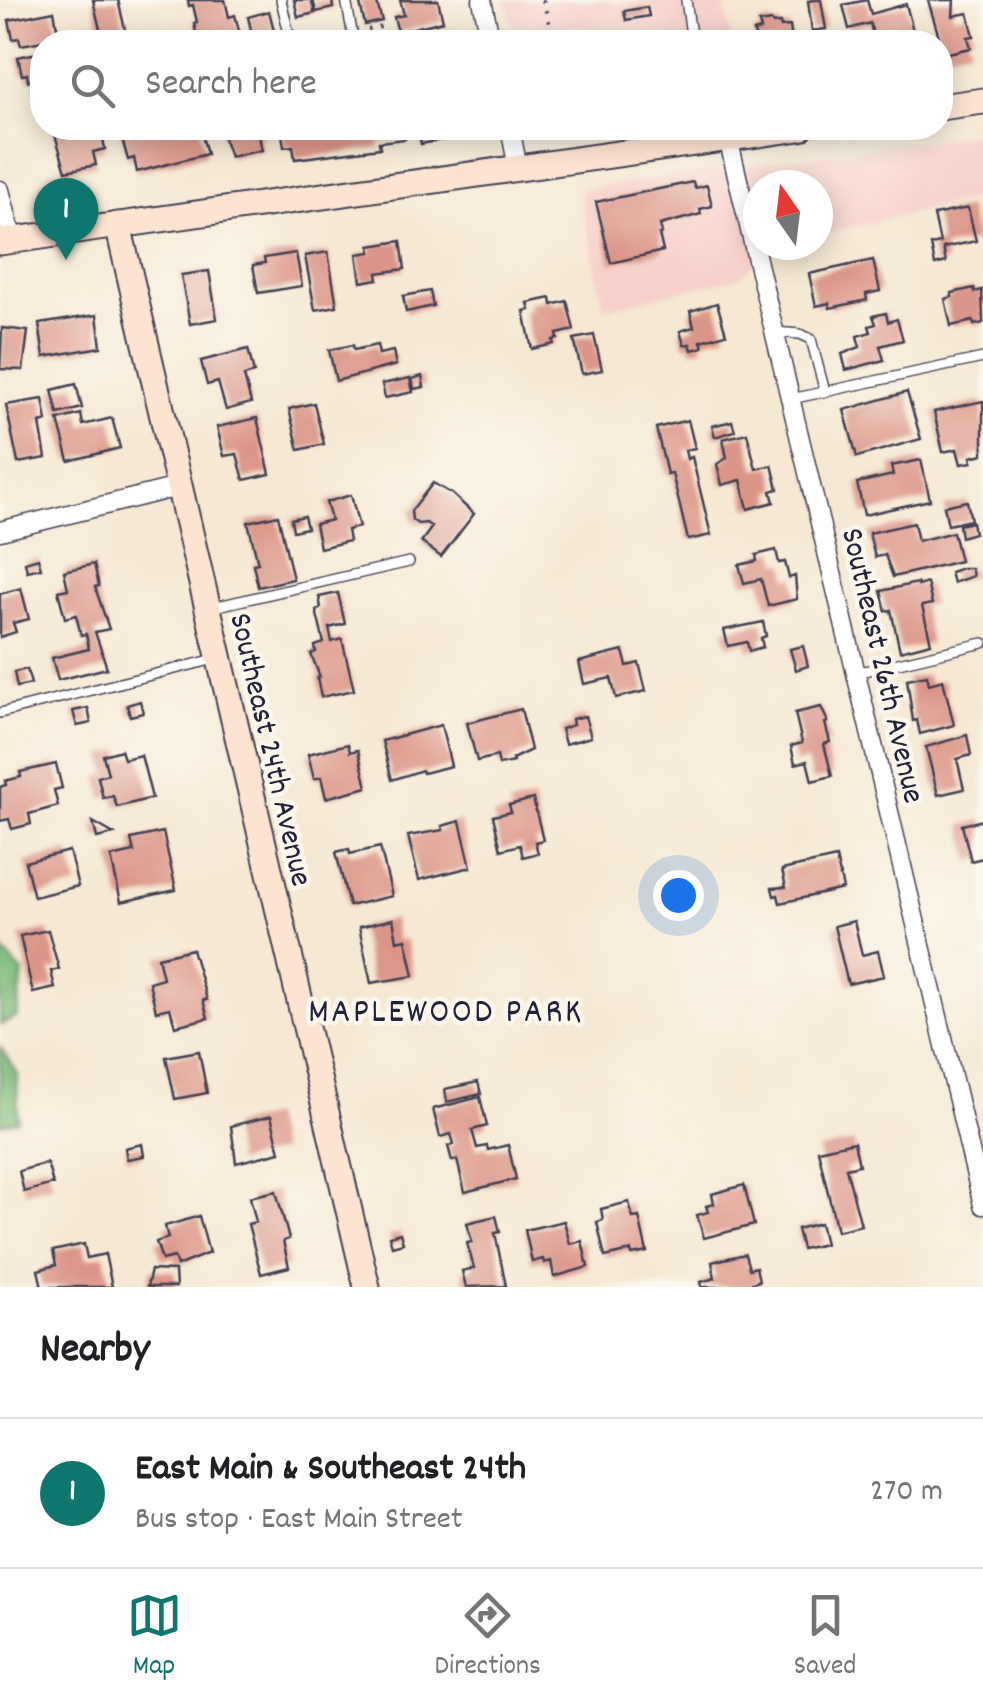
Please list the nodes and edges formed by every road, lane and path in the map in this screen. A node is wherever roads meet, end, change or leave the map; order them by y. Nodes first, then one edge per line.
1 (281, 0) edge
2 (346, 0) edge
3 (482, 0) edge
4 (543, 0) edge
5 (686, 0) edge
6 (382, 27) dead end
7 (288, 30) edge
8 (352, 30) edge
9 (368, 30) edge
10 (489, 30) edge
11 (551, 30) edge
12 (690, 30) edge
13 (983, 101) edge
14 (953, 105) edge
15 (512, 140) edge
16 (639, 140) edge
17 (717, 140) edge
18 (518, 168) junction
19 (0, 190) edge
20 (118, 225) junction
21 (6, 241) edge
22 (775, 332) junction
23 (983, 358) edge
24 (825, 392) junction
25 (790, 399) junction
26 (178, 487) junction
27 (0, 530) edge
28 (409, 562) dead end
29 (206, 608) junction
30 (983, 643) edge
31 (218, 658) junction
32 (856, 673) junction
33 (0, 713) edge
34 (983, 1206) edge
35 (360, 1286) edge

1 - 7 lane
2 - 8 lane
3 - 10 street
4 - 11 path
5 - 12 lane
6 - 9 path
13 - 14 street
15 - 18 street
16 - 18 street
17 - 22 street, Southeast 26th Avenue
18 - 20 street
19 - 21 street
20 - 21 street
20 - 26 street, Southeast 24th Avenue
22 - 24 lane
22 - 25 street, Southeast 26th Avenue
23 - 24 lane
24 - 25 lane
25 - 32 street, Southeast 26th Avenue
26 - 27 street
26 - 29 street, Southeast 24th Avenue
28 - 29 lane
29 - 31 street, Southeast 24th Avenue
30 - 32 lane
31 - 33 lane
31 - 35 street, Southeast 24th Avenue
32 - 34 street, Southeast 26th Avenue

